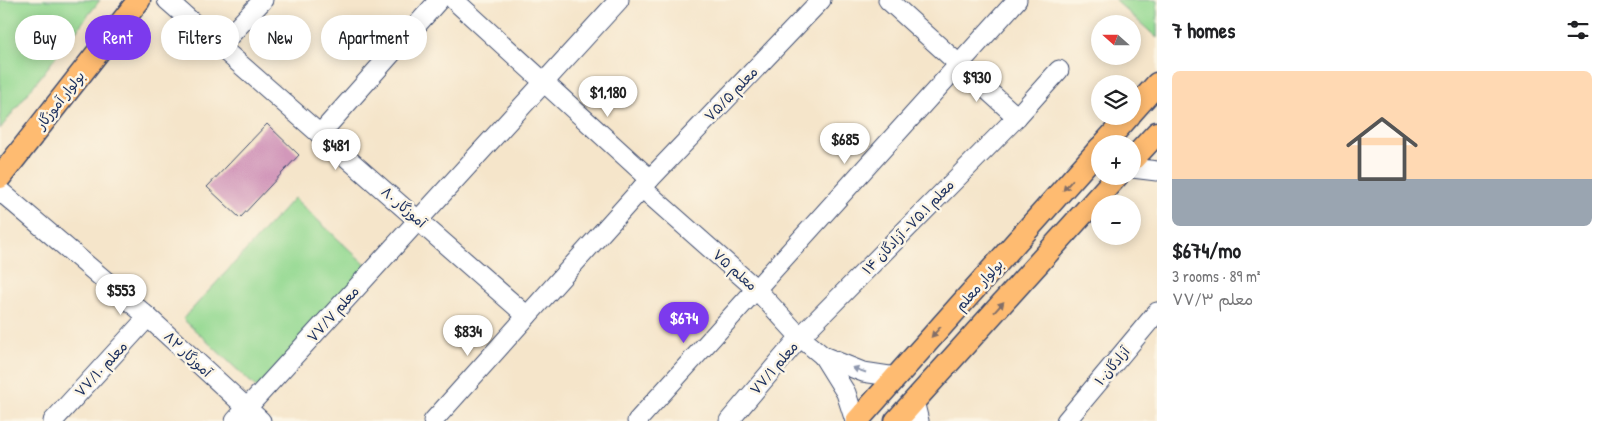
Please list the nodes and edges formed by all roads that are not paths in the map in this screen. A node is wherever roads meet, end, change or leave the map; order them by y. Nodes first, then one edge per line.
1 (138, 0) edge
2 (167, 0) edge
3 (263, 0) edge
4 (439, 0) edge
5 (454, 0) edge
6 (619, 0) edge
7 (821, 0) edge
8 (888, 0) edge
9 (1017, 0) edge
10 (184, 15) edge
11 (239, 26) edge
12 (236, 60) edge
13 (959, 64) junction
14 (1059, 70) dead end
15 (544, 82) junction
16 (1157, 84) edge
17 (1141, 102) edge
18 (1017, 117) junction
19 (1120, 125) edge
20 (1157, 133) edge
21 (320, 134) junction
22 (1112, 135) edge
23 (1141, 150) edge
24 (1091, 158) edge
25 (1141, 169) edge
26 (1157, 171) edge
27 (0, 177) edge
28 (646, 183) junction
29 (1109, 185) edge
30 (0, 191) edge
31 (418, 220) junction
32 (756, 289) junction
33 (1157, 312) edge
34 (528, 316) junction
35 (148, 317) junction
36 (800, 337) junction
37 (823, 356) junction
38 (896, 377) junction
39 (917, 411) edge
40 (241, 415) edge
41 (53, 421) edge
42 (261, 421) edge
43 (433, 421) edge
44 (637, 421) edge
45 (729, 421) edge
46 (856, 421) edge
47 (896, 421) edge
48 (1066, 421) edge

1 - 27 main road, بولوار آموزگار
2 - 10 street, آموزگار ۸۰
3 - 11 street
4 - 21 street
5 - 15 street, معلم ۷۵
6 - 15 street, معلم ۷۷/۷
7 - 28 street, معلم ۷۵/۵
8 - 13 street
9 - 13 street
12 - 21 street, آموزگار ۸۰
13 - 18 street
13 - 32 street
14 - 18 street, معلم ۷۵.۱- آزادگان ۱۴
15 - 28 street, معلم ۷۵
15 - 31 street, معلم ۷۷/۷
16 - 17 main road
18 - 36 street, معلم ۷۵.۱- آزادگان ۱۴
19 - 22 main road
20 - 23 main road
21 - 31 street, آموزگار ۸۰
24 -> 38 main road, بولوار معلم
25 - 26 street
28 - 32 street, معلم ۷۵
28 - 34 street, معلم ۷۵/۵
39 -> 29 main road
30 - 35 street, آموزگار ۸۲
31 - 34 street, آموزگار ۸۰
31 - 40 street, معلم ۷۷/۷
32 - 36 street, معلم ۷۵
32 - 44 street
33 - 48 street, آزادگان۱۰
34 - 43 street, معلم ۷۵/۵
35 - 40 street, آموزگار ۸۲
35 - 41 street, معلم ۷۷/۱۰
36 - 37 street, معلم ۷۵
36 - 45 street, معلم ۷۷/۱
38 -> 37 street
37 - 46 street
38 - 46 main road, بولوار معلم
39 - 47 main road
40 - 42 street, آموزگار ۸۲

